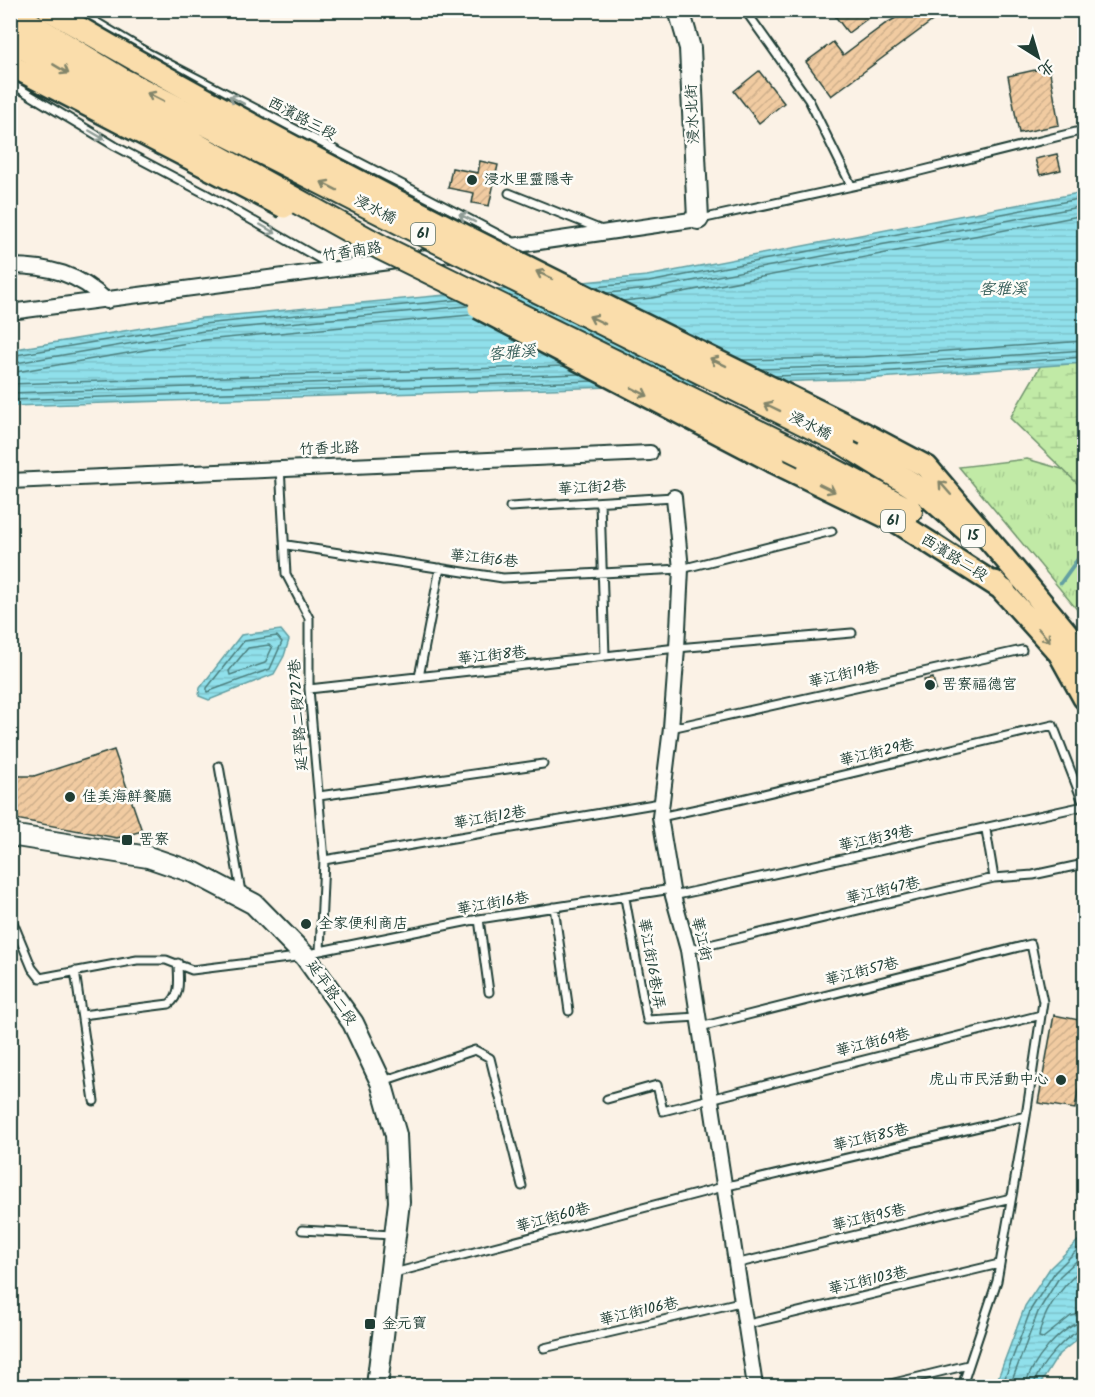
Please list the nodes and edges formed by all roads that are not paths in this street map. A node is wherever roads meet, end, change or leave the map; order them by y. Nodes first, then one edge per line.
1 (49, 10) edge
2 (76, 10) edge
3 (679, 10) edge
4 (745, 10) edge
5 (1079, 10) edge
6 (10, 12) edge
7 (1084, 18) edge
8 (10, 39) edge
9 (10, 64) edge
10 (10, 83) edge
11 (1084, 130) edge
12 (851, 185) junction
13 (509, 193) dead end
14 (698, 219) junction
15 (607, 232) junction
16 (519, 245) junction
17 (10, 266) edge
18 (339, 270) junction
19 (107, 301) junction
20 (10, 312) edge
21 (854, 438) junction
22 (650, 453) dead end
23 (280, 467) junction
24 (10, 481) edge
25 (674, 497) joint
26 (916, 501) junction
27 (600, 502) junction
28 (510, 507) dead end
29 (832, 531) dead end
30 (287, 545) junction
31 (440, 568) junction
32 (681, 568) junction
33 (602, 573) junction
34 (1015, 586) junction
35 (852, 633) dead end
36 (677, 648) junction
37 (1022, 650) dead end
38 (605, 656) junction
39 (1084, 660) edge
40 (419, 677) junction
41 (309, 689) junction
42 (1084, 698) edge
43 (671, 728) junction
44 (543, 764) dead end
45 (219, 766) dead end
46 (1071, 770) joint
47 (319, 796) junction
48 (1084, 806) edge
49 (660, 810) junction
50 (986, 830) junction
51 (10, 835) edge
52 (324, 860) junction
53 (1084, 864) edge
54 (994, 878) junction
55 (673, 893) junction
56 (242, 898) junction
57 (625, 898) junction
58 (554, 907) junction
59 (10, 915) edge
60 (479, 920) junction
61 (688, 950) junction
62 (313, 954) junction
63 (178, 963) junction
64 (75, 971) junction
65 (489, 992) dead end
66 (569, 1011) dead end
67 (82, 1015) junction
68 (1041, 1015) junction
69 (699, 1022) junction
70 (381, 1082) junction
71 (711, 1097) junction
72 (607, 1099) dead end
73 (94, 1101) dead end
74 (1026, 1116) junction
75 (522, 1186) dead end
76 (723, 1187) junction
77 (1011, 1198) junction
78 (302, 1230) dead end
79 (395, 1235) junction
80 (735, 1264) junction
81 (999, 1264) junction
82 (390, 1274) junction
83 (740, 1302) junction
84 (744, 1325) junction
85 (544, 1348) dead end
86 (968, 1365) junction
87 (376, 1386) edge
88 (755, 1386) edge
89 (882, 1386) edge
90 (962, 1386) edge

21 -> 1 main road, 浸水橋 / 61, bridge
16 -> 2 lane, 西濱路三段
3 - 14 street, 浸水北街
4 - 12 lane
5 - 7 lane
21 -> 6 highway, 浸水橋 / 61, bridge
8 -> 26 highway, 浸水橋 / 61, bridge
9 -> 34 main road, 西濱路二段 / 61, bridge
10 -> 18 lane
11 - 12 lane
12 - 14 lane
13 - 15 lane
14 - 15 street, 竹香南路
15 - 16 street, 竹香南路
16 - 18 street, 竹香南路
17 - 19 street
18 - 19 street, 竹香南路
19 - 20 street, 竹香南路
21 - 26 highway, 61
34 -> 21 main road, 西濱路二段 / 61
22 - 23 street, 竹香北路
23 - 24 street, 竹香北路
23 - 30 lane, 延平路二段727巷
25 - 27 lane, 華江街2巷
25 - 32 street, 華江街
26 - 34 main road, 西濱路二段 / 15
27 - 28 lane, 華江街2巷
27 - 33 lane
29 - 32 lane, 華江街6巷
30 - 31 lane, 華江街6巷
30 - 41 lane, 延平路二段727巷
31 - 33 lane, 華江街6巷
31 - 40 lane
32 - 33 lane, 華江街6巷
32 - 36 street, 華江街
33 - 38 lane
34 - 39 main road, 西濱路二段 / 15
34 -> 42 main road, 西濱路二段 / 15
35 - 36 lane, 華江街8巷
36 - 38 lane, 華江街8巷
36 - 43 street, 華江街
37 - 43 lane, 華江街19巷
38 - 40 lane, 華江街8巷
40 - 41 lane, 華江街8巷
41 - 47 lane, 延平路二段727巷
43 - 49 street, 華江街
44 - 47 lane
45 - 56 lane
46 - 48 lane, 華江街39巷
46 - 49 lane, 華江街29巷
47 - 52 lane, 延平路二段727巷
48 - 50 lane, 華江街39巷
49 - 52 lane, 華江街12巷
49 - 55 street, 華江街
50 - 54 lane
50 - 55 lane, 華江街39巷
51 - 56 street, 延平路二段
52 - 62 lane, 延平路二段727巷
53 - 54 lane, 華江街47巷
54 - 61 lane, 華江街47巷
55 - 57 lane, 華江街16巷
55 - 61 street, 華江街
56 - 62 street, 延平路二段
57 - 58 lane, 華江街16巷
57 - 69 lane, 華江街16巷1弄
58 - 60 lane, 華江街16巷
58 - 66 lane
59 - 64 lane, 華江街16巷
60 - 62 lane, 華江街16巷
60 - 65 lane
61 - 69 street, 華江街
62 - 63 lane, 華江街16巷
62 - 70 street, 延平路二段
63 - 64 lane, 華江街16巷
63 - 67 lane
64 - 67 lane
67 - 73 lane
68 - 69 lane, 華江街57巷
68 - 71 lane, 華江街69巷
68 - 74 lane
69 - 71 street, 華江街
70 - 75 lane
70 - 79 street, 延平路二段
71 - 72 lane, 華江街69巷
71 - 76 street, 華江街
74 - 76 lane, 華江街85巷
74 - 77 lane
76 - 80 street, 華江街
76 - 82 lane, 華江街60巷
77 - 80 lane, 華江街95巷
77 - 81 lane
78 - 79 lane
79 - 82 street, 延平路二段
80 - 83 street, 華江街
81 - 84 lane, 華江街103巷
81 - 86 lane
82 - 87 street, 延平路二段
83 - 84 street, 華江街
83 - 85 lane, 華江街106巷
84 - 88 street, 華江街
86 - 89 lane
86 - 90 lane

